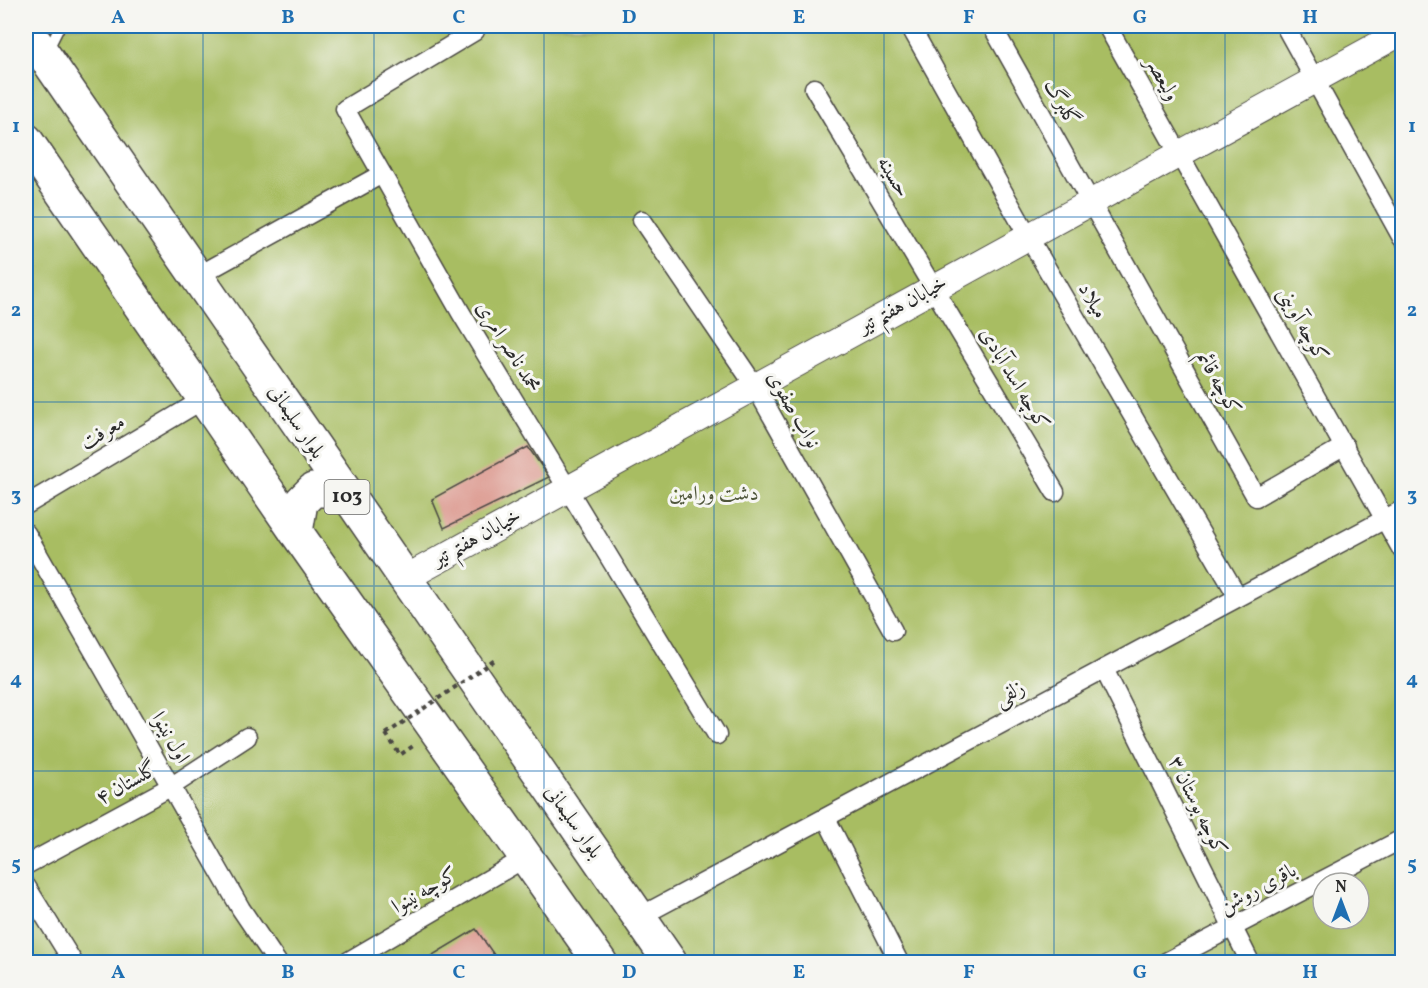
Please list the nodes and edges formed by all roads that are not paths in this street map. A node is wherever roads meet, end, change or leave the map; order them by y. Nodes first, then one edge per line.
1 (60, 26) edge
2 (910, 26) edge
3 (992, 26) edge
4 (1107, 26) edge
5 (1285, 26) edge
6 (26, 29) edge
7 (475, 31) dead end
8 (1402, 32) edge
9 (45, 58) junction
10 (1315, 80) junction
11 (814, 88) dead end
12 (1178, 155) junction
13 (30, 157) edge
14 (382, 174) junction
15 (1090, 203) junction
16 (642, 220) dead end
17 (1028, 236) junction
18 (1402, 237) edge
19 (196, 277) junction
20 (934, 288) junction
21 (755, 386) junction
22 (204, 399) junction
23 (1345, 446) junction
24 (569, 488) junction
25 (1055, 492) dead end
26 (347, 496) junction
27 (26, 505) edge
28 (1395, 514) edge
29 (296, 532) junction
30 (26, 534) edge
31 (1402, 550) edge
32 (404, 579) junction
33 (1238, 597) junction
34 (893, 631) dead end
35 (1104, 669) junction
36 (717, 735) dead end
37 (247, 737) dead end
38 (172, 786) junction
39 (826, 818) junction
40 (1402, 839) edge
41 (525, 858) junction
42 (26, 865) edge
43 (26, 886) edge
44 (639, 917) junction
45 (1233, 928) junction
46 (73, 963) edge
47 (277, 963) edge
48 (347, 963) edge
49 (600, 963) edge
50 (670, 963) edge
51 (899, 963) edge
52 (1166, 963) edge
53 (1250, 963) edge

1 - 9 lane
2 - 17 street, میلاد
3 - 15 street, گلبرگ
4 - 12 street, ولیعصر
5 - 10 street
6 - 9 highway, بلوار سلیمانی / 103
7 - 14 street, محمد ناصر امری
8 - 10 street, خیابان هفتم تیر
9 - 19 highway, بلوار سلیمانی / 103
10 - 12 street, خیابان هفتم تیر
10 - 18 street
11 - 20 street, حسینه
12 - 15 street, خیابان هفتم تیر
12 - 23 street, کوچه آوینی
13 - 22 highway
14 - 19 street
14 - 24 street, محمد ناصر امری
15 - 17 street, خیابان هفتم تیر
15 - 23 street, کوچه قائم
16 - 21 street, نواب صفوی
17 - 20 street, خیابان هفتم تیر
17 - 33 street, میلاد
19 - 26 highway, بلوار سلیمانی / 103
20 - 21 street, خیابان هفتم تیر
20 - 25 street, کوچه اسد آبادی
21 - 24 street, خیابان هفتم تیر
21 - 34 street, نواب صفوی
22 - 27 street, معرفت
22 - 29 highway
23 - 28 street, کوچه آوینی
24 - 32 street, خیابان هفتم تیر
24 - 36 street, محمد ناصر امری
26 - 29 highway
26 - 32 highway, بلوار سلیمانی / 103
28 - 31 street, کوچه آوینی
28 - 33 street, زلفی
29 - 41 highway
30 - 38 street, اول نینوا
32 - 44 highway, بلوار سلیمانی / 103
33 - 35 street, زلفی
35 - 39 street, زلفی
35 - 45 street, کوچه بوستان ۳
37 - 38 street, گلستان ۴
38 - 42 street, گلستان ۴
38 - 47 street, اول نینوا
39 - 44 street, زلفی
39 - 51 street
40 - 45 street, باقری روشن
41 - 48 street, کوچه نینوا
41 - 49 highway
43 - 46 street
44 - 50 highway, بلوار سلیمانی / 103
45 - 52 street, باقری روشن
45 - 53 street, کوچه بوستان ۳

